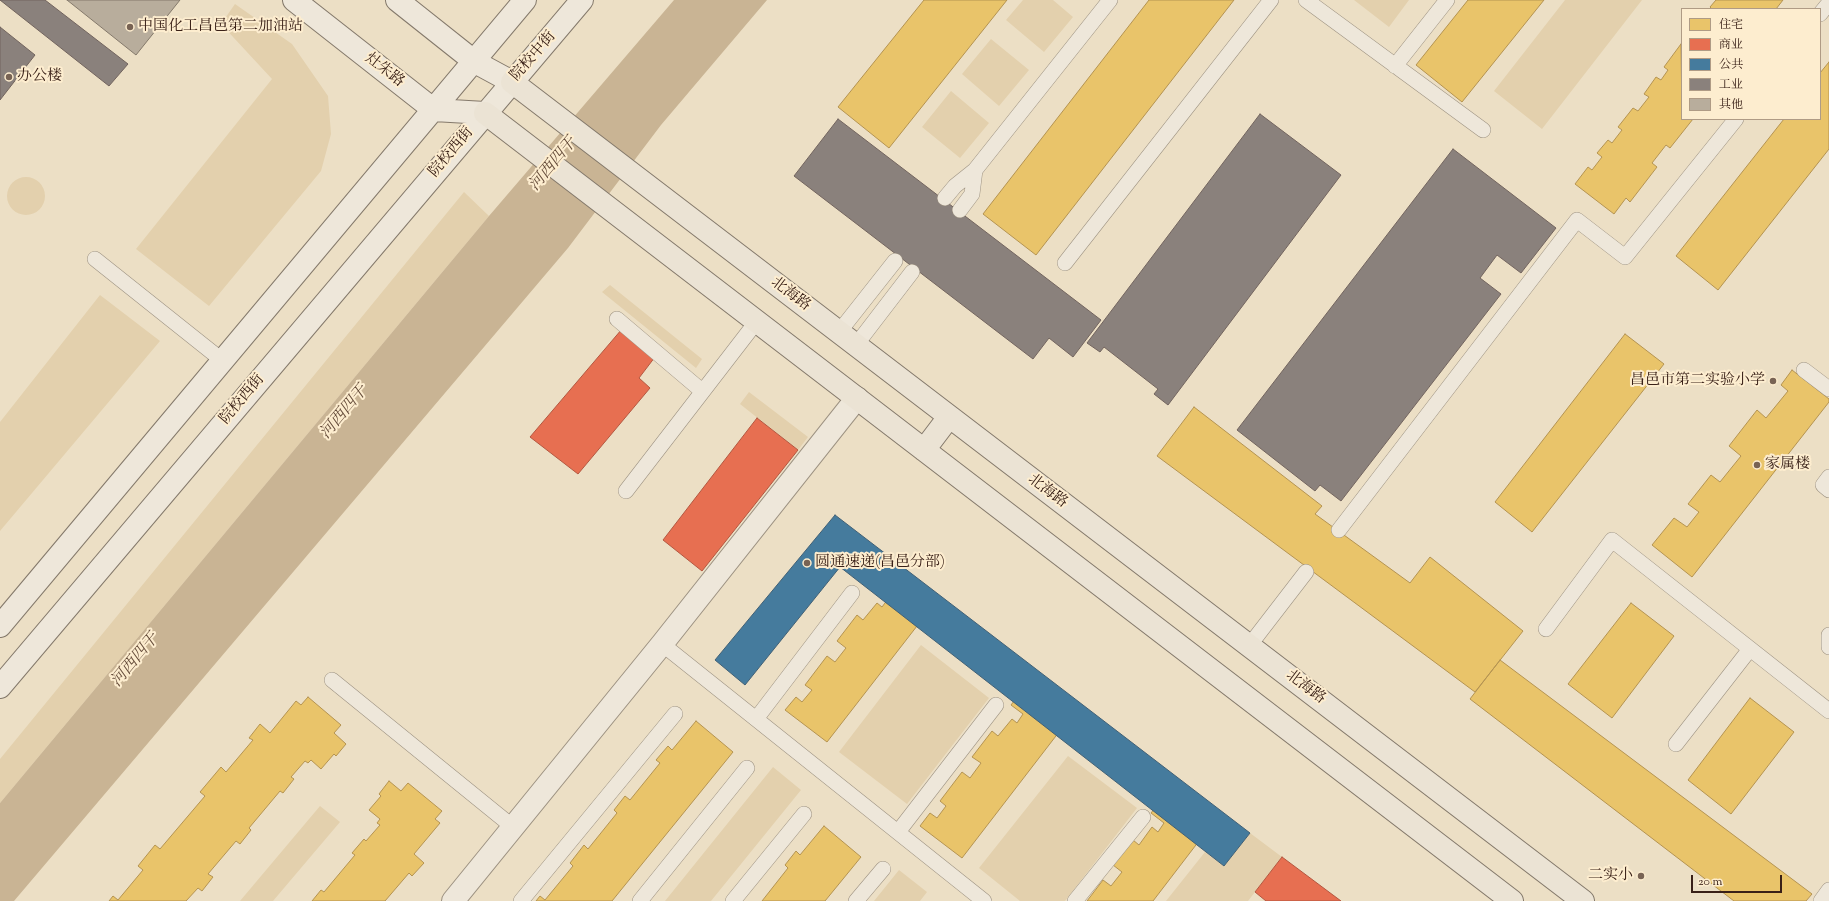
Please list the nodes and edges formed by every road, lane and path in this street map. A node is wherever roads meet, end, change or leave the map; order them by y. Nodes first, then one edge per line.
1 (294, 0) edge
2 (397, 0) edge
3 (525, 0) edge
4 (582, 0) edge
5 (1110, 0) edge
6 (1271, 0) edge
7 (1447, 0) edge
8 (1312, 2) edge
9 (1829, 3) edge
10 (1821, 13) edge
11 (475, 62) junction
12 (1395, 66) junction
13 (512, 82) junction
14 (434, 110) junction
15 (485, 114) junction
16 (1735, 120) edge
17 (1483, 130) dead end
18 (975, 170) junction
19 (945, 198) dead end
20 (960, 210) dead end
21 (95, 259) dead end
22 (895, 261) dead end
23 (1065, 263) dead end
24 (912, 272) dead end
25 (617, 319) dead end
26 (757, 322) junction
27 (839, 332) junction
28 (856, 346) junction
29 (223, 361) junction
30 (1804, 370) dead end
31 (1829, 389) edge
32 (702, 391) junction
33 (857, 398) junction
34 (949, 417) junction
35 (924, 450) junction
36 (1829, 477) edge
37 (1829, 490) edge
38 (626, 491) dead end
39 (1339, 530) dead end
40 (1306, 572) dead end
41 (852, 593) dead end
42 (0, 626) edge
43 (1546, 629) dead end
44 (1829, 635) edge
45 (662, 644) junction
46 (1249, 646) junction
47 (1829, 647) edge
48 (1750, 649) junction
49 (332, 680) dead end
50 (0, 687) edge
51 (996, 705) dead end
52 (1829, 711) edge
53 (675, 714) dead end
54 (756, 719) junction
55 (1676, 744) dead end
56 (747, 768) dead end
57 (804, 814) dead end
58 (1143, 817) dead end
59 (513, 827) junction
60 (898, 832) junction
61 (883, 869) dead end
62 (1829, 890) edge
63 (453, 901) edge
64 (521, 901) edge
65 (640, 901) edge
66 (733, 901) edge
67 (856, 901) edge
68 (984, 901) edge
69 (1075, 901) edge
70 (1512, 901) edge
71 (1583, 901) edge
72 (1821, 901) edge

1 - 14 main road, 灶朱路
2 - 11 main road
3 - 11 main road
4 - 13 main road, 院校中街
5 - 18 lane
6 - 23 lane
7 - 12 lane
8 - 12 lane
9 - 10 lane
11 - 13 main road
11 - 14 main road
12 - 17 lane
13 - 15 main road, 院校中街
13 - 27 main road, 北海路
14 - 15 main road
14 - 29 main road
15 - 26 main road
15 - 50 main road, 院校西街
16 - 39 lane
18 - 19 lane
18 - 20 lane
21 - 29 lane
22 - 27 lane
24 - 28 lane
25 - 32 lane
26 - 32 lane
26 - 33 main road
27 - 28 main road, 北海路
28 - 34 main road, 北海路
29 - 42 main road
30 - 31 lane
32 - 38 lane
33 - 35 main road
33 - 45 main road
34 - 35 main road
34 - 46 main road, 北海路
35 - 70 main road
36 - 37 lane
40 - 46 lane
41 - 54 lane
43 - 48 lane
44 - 47 lane
45 - 54 lane
45 - 59 main road
46 - 71 main road, 北海路
48 - 52 lane
48 - 55 lane
49 - 59 lane
51 - 60 lane
53 - 64 lane
54 - 60 lane
56 - 65 lane
57 - 66 lane
58 - 69 lane
59 - 63 main road
60 - 68 lane
61 - 67 lane
62 - 72 lane

